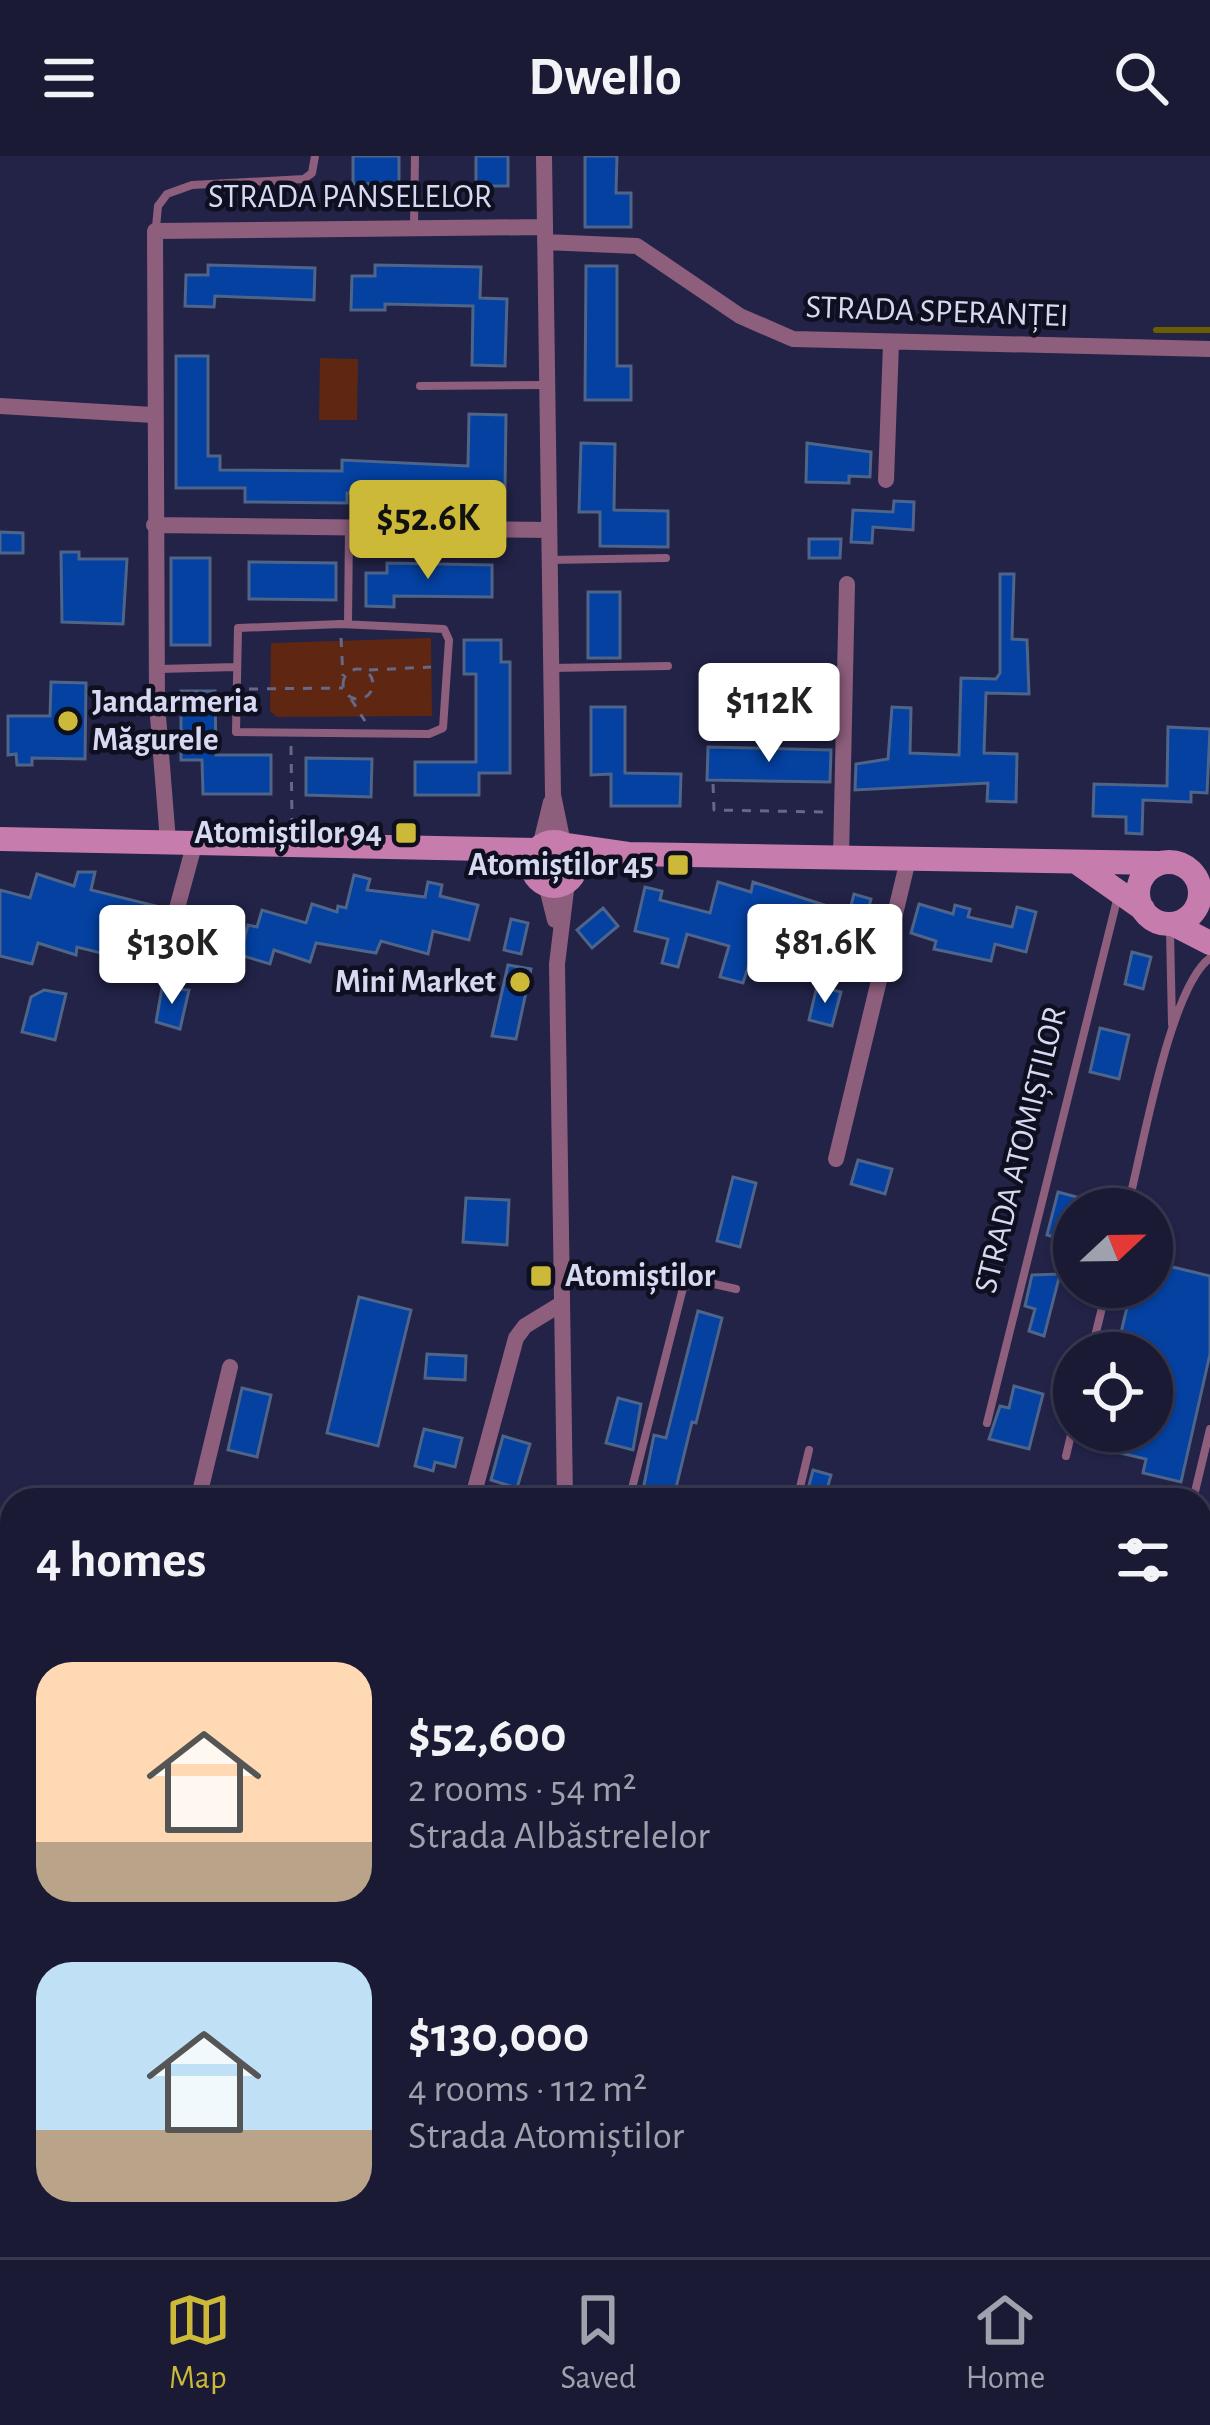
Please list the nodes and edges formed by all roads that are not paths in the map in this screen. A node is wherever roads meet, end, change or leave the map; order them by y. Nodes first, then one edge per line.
1 (315, 156) edge
2 (416, 156) edge
3 (544, 156) edge
4 (414, 227) junction
5 (155, 231) junction
6 (545, 234) junction
7 (891, 344) junction
8 (1210, 349) edge
9 (548, 385) junction
10 (420, 386) dead end
11 (0, 406) edge
12 (153, 415) junction
13 (886, 480) dead end
14 (154, 525) junction
15 (349, 527) junction
16 (549, 530) junction
17 (666, 558) dead end
18 (549, 560) junction
19 (847, 584) dead end
20 (344, 624) junction
21 (668, 666) dead end
22 (236, 668) junction
23 (550, 668) junction
24 (157, 669) junction
25 (0, 839) edge
26 (168, 841) junction
27 (195, 842) junction
28 (841, 859) junction
29 (908, 860) junction
30 (553, 863) junction
31 (1169, 863) junction
32 (1210, 863) edge
33 (1079, 864) junction
34 (1205, 884) edge
35 (1119, 892) junction
36 (1143, 909) junction
37 (1178, 920) junction
38 (1210, 939) edge
39 (173, 958) dead end
40 (1210, 958) edge
41 (1172, 1031) junction
42 (836, 1159) dead end
43 (1132, 1188) edge
44 (736, 1289) dead end
45 (561, 1304) junction
46 (230, 1367) dead end
47 (988, 1423) dead end
48 (1210, 1429) edge
49 (809, 1450) dead end
50 (1067, 1452) edge
51 (1066, 1456) dead end
52 (201, 1488) edge
53 (475, 1488) edge
54 (565, 1488) edge
55 (632, 1488) edge
56 (800, 1488) edge
57 (1196, 1488) edge

1 - 5 lane
2 - 4 lane
3 - 6 street
4 - 5 street, STRADA PANSELELOR
4 - 6 street, STRADA PANSELELOR
5 - 12 street
6 - 7 street, STRADA SPERANȚEI
6 - 9 street
7 - 8 street, STRADA SPERANȚEI
7 - 13 street
9 - 10 lane
9 - 16 street
11 - 12 street
12 - 14 street
14 - 15 street
14 - 24 street
15 - 16 street
15 - 20 lane
16 - 18 street
17 - 18 lane
18 - 23 street
19 - 28 street
20 - 22 lane
20 - 22 lane
21 - 23 lane
22 - 24 lane
23 - 30 street
24 - 26 street
25 - 26 main road
26 - 27 main road
27 - 30 main road
27 - 39 street
28 - 29 main road
28 - 30 main road
29 - 33 main road
29 - 42 street
30 - 45 street
31 - 32 main road
31 - 33 main road
31 - 34 main road
31 - 36 main road
33 - 35 main road
34 - 37 main road
35 - 36 main road
35 - 47 lane, STRADA ATOMIȘTILOR
36 - 37 main road
37 - 38 main road
37 - 41 lane
40 - 41 lane
41 - 43 lane
44 - 55 lane
45 - 53 street
45 - 54 street
46 - 52 street
48 - 57 lane
49 - 56 lane
50 - 51 lane

